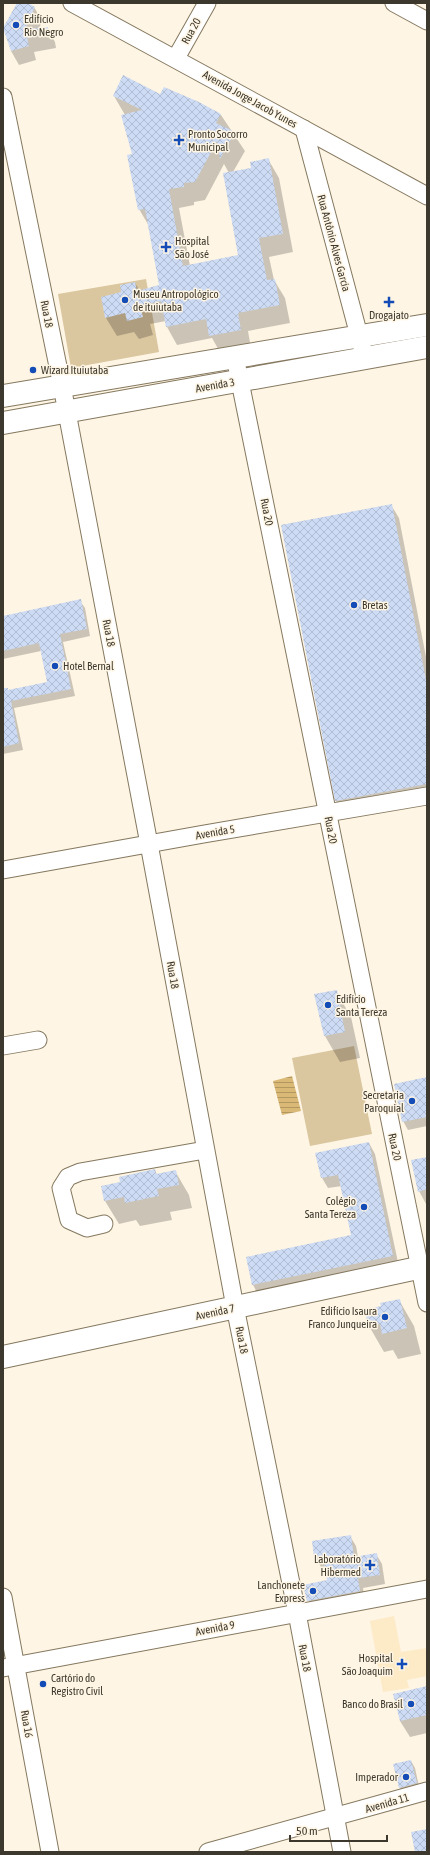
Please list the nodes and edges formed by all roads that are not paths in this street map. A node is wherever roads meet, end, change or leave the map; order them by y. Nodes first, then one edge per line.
1 (72, 3) edge
2 (207, 3) edge
3 (394, 3) edge
4 (427, 21) edge
5 (176, 58) junction
6 (3, 97) edge
7 (304, 129) junction
8 (427, 196) edge
9 (427, 325) edge
10 (359, 336) junction
11 (427, 347) edge
12 (235, 357) junction
13 (365, 358) junction
14 (240, 380) junction
15 (62, 386) junction
16 (3, 396) edge
17 (67, 411) junction
18 (3, 423) edge
19 (427, 796) edge
20 (328, 813) junction
21 (149, 844) junction
22 (3, 870) edge
23 (38, 1040) dead end
24 (3, 1046) edge
25 (205, 1150) junction
26 (104, 1224) dead end
27 (423, 1266) edge
28 (427, 1303) edge
29 (235, 1307) junction
30 (3, 1357) edge
31 (427, 1589) edge
32 (3, 1596) edge
33 (297, 1613) junction
34 (10, 1667) edge
35 (427, 1791) edge
36 (336, 1817) junction
37 (50, 1852) edge
38 (208, 1852) edge
39 (342, 1852) edge

1 - 5 street, Avenida Jorge Jacob Yunes
2 - 5 street, Rua 20
3 - 4 street
5 - 7 street, Avenida Jorge Jacob Yunes
6 - 15 street, Rua 18
7 - 8 street, Avenida Jorge Jacob Yunes
7 - 10 street, Rua Antônio Alves Garcia
9 - 10 main road
10 - 12 main road
10 - 13 street, Rua Antônio Alves Garcia
11 - 13 main road, Avenida 3
12 - 14 street, Rua 20
12 - 15 main road
13 - 14 main road, Avenida 3
14 - 17 main road, Avenida 3
14 - 20 street, Rua 20
15 - 16 main road
15 - 17 street, Rua 18
17 - 18 main road, Avenida 3
17 - 21 street, Rua 18
19 - 20 street, Avenida 5
20 - 21 street, Avenida 5
20 - 27 street, Rua 20
21 - 22 street, Avenida 5
21 - 25 street, Rua 18
23 - 24 street
25 - 26 street
25 - 29 street, Rua 18
27 - 28 street, Rua 20
27 - 29 main road, Avenida 7
29 - 30 main road, Avenida 7
29 - 33 street, Rua 18
31 - 33 street, Avenida 9
32 - 34 street, Rua 16
33 - 34 street, Avenida 9
33 - 36 street, Rua 18
34 - 37 street, Rua 16
35 - 36 street, Avenida 11
36 - 38 street, Avenida 11
36 - 39 street, Rua 18

